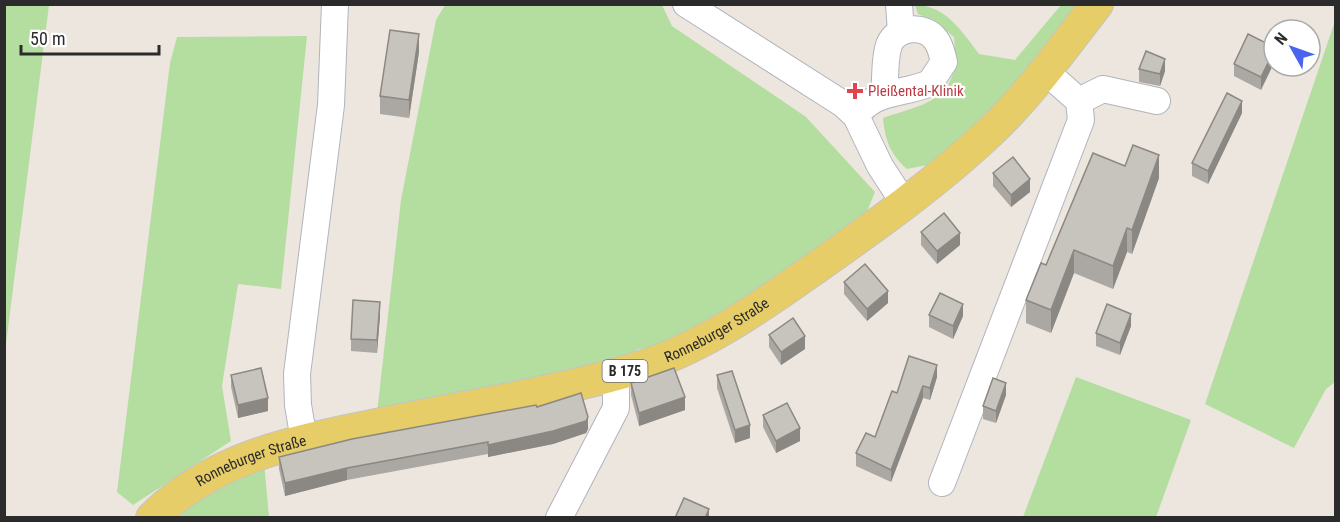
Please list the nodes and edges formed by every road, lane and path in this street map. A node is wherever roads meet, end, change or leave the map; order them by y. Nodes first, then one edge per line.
1 (335, 4) edge
2 (686, 4) edge
3 (899, 4) edge
4 (1097, 4) edge
5 (901, 32) junction
6 (1045, 71) junction
7 (884, 93) junction
8 (1079, 101) junction
9 (1157, 101) dead end
10 (856, 116) junction
11 (904, 203) junction
12 (616, 374) junction
13 (304, 440) junction
14 (942, 483) dead end
15 (152, 518) edge
16 (559, 518) edge

1 - 13 lane
2 - 10 lane
3 - 5 lane
4 - 6 main road, Ronneburger Straße / B 175
5 - 7 lane
5 - 7 lane
6 - 8 lane
6 - 11 main road, Ronneburger Straße / B 175
7 - 10 lane
8 - 9 lane
8 - 14 lane
10 - 11 lane
11 - 12 main road, Ronneburger Straße / B 175
12 - 13 main road, Ronneburger Straße / B 175
12 - 16 lane
13 - 15 main road, Ronneburger Straße / B 175

